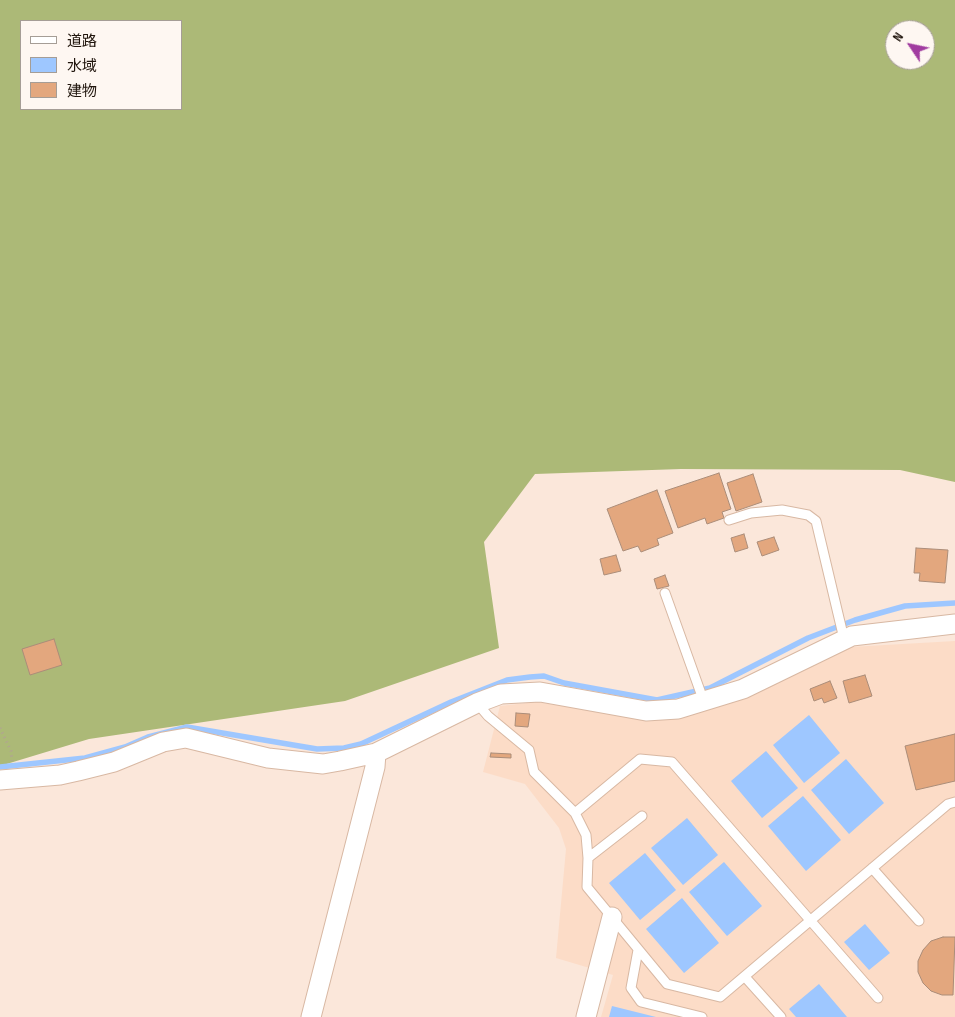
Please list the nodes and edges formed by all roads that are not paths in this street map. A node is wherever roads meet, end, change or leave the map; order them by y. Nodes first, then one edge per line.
1 (729, 520) dead end
2 (665, 593) dead end
3 (955, 624) edge
4 (844, 639) junction
5 (478, 702) junction
6 (704, 702) junction
7 (376, 753) junction
8 (7, 780) edge
9 (955, 802) edge
10 (575, 813) junction
11 (642, 816) dead end
12 (588, 858) junction
13 (872, 868) junction
14 (612, 917) junction
15 (811, 920) junction
16 (919, 921) dead end
17 (638, 950) junction
18 (745, 977) junction
19 (878, 998) dead end
20 (311, 1017) edge
21 (586, 1017) edge
22 (702, 1017) edge
23 (781, 1017) edge

1 - 4 lane
2 - 6 lane
3 - 4 street
4 - 6 street
5 - 6 street
5 - 7 street
5 - 10 lane
7 - 8 street
7 - 20 street
9 - 13 lane
10 - 12 lane
10 - 15 lane
11 - 12 lane
12 - 14 lane
13 - 15 lane
13 - 16 lane
14 - 17 lane
14 - 21 street
15 - 18 lane
15 - 19 lane
17 - 18 lane
17 - 22 lane
18 - 23 lane

